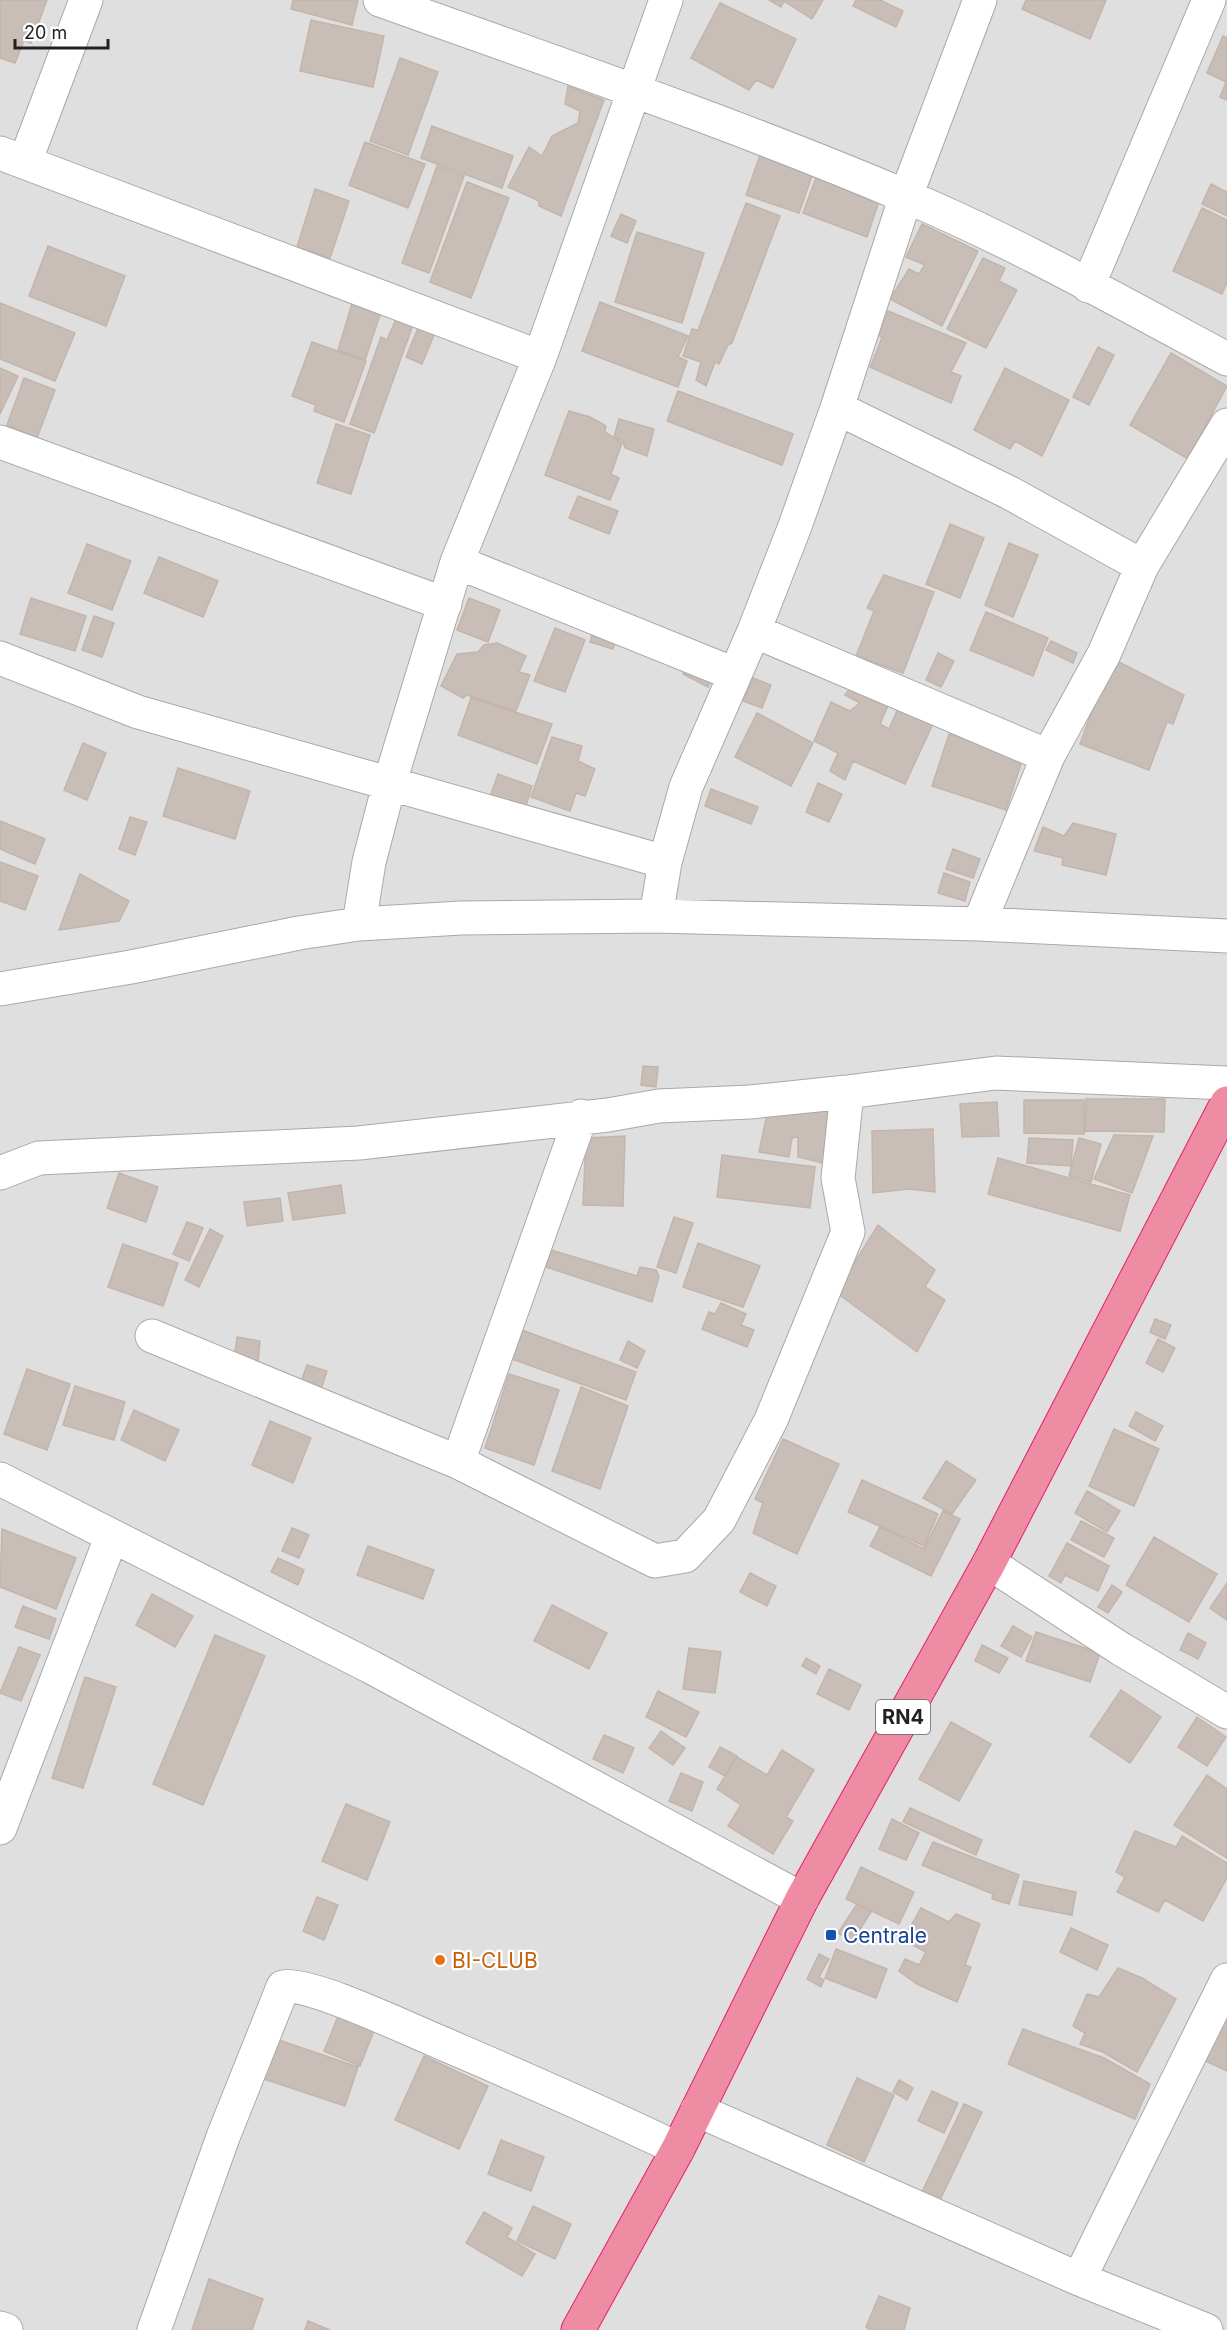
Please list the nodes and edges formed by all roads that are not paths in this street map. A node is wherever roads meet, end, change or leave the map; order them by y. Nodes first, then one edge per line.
1 (86, 0) edge
2 (380, 0) edge
3 (666, 0) edge
4 (980, 0) edge
5 (1209, 0) edge
6 (633, 90) junction
7 (13, 158) edge
8 (906, 196) junction
9 (1088, 286) junction
10 (540, 357) junction
11 (1227, 359) edge
12 (837, 408) junction
13 (1227, 425) edge
14 (0, 442) edge
15 (456, 562) junction
16 (1142, 566) junction
17 (445, 603) junction
18 (754, 631) junction
19 (0, 658) edge
20 (734, 674) junction
21 (1048, 756) junction
22 (389, 784) junction
23 (665, 862) junction
24 (656, 916) junction
25 (359, 924) junction
26 (979, 924) junction
27 (1227, 936) edge
28 (0, 989) edge
29 (1227, 1083) edge
30 (847, 1092) junction
31 (1227, 1103) edge
32 (581, 1116) junction
33 (0, 1173) edge
34 (152, 1336) dead end
35 (458, 1461) junction
36 (0, 1479) edge
37 (111, 1538) junction
38 (989, 1563) junction
39 (1227, 1712) edge
40 (0, 1828) edge
41 (802, 1899) junction
42 (1227, 1980) edge
43 (697, 2110) junction
44 (678, 2150) junction
45 (1079, 2279) junction
46 (0, 2328) edge
47 (6, 2330) edge
48 (154, 2330) edge
49 (578, 2330) edge
50 (1206, 2330) edge

1 - 7 street
2 - 6 street
3 - 6 street
4 - 8 street
5 - 9 street
6 - 8 street
6 - 10 street
7 - 10 street
8 - 9 street
8 - 12 street
9 - 11 street
10 - 15 street
12 - 16 street
12 - 18 street
13 - 16 street
14 - 17 street
15 - 17 street
15 - 20 street
16 - 21 street
17 - 22 street
18 - 20 street
18 - 21 street
19 - 22 street
20 - 23 street
21 - 26 street
22 - 23 street
22 - 25 street
23 - 24 street
24 - 25 street
24 - 26 street
25 - 28 street
26 - 27 street
29 - 30 street
30 - 32 street
30 - 35 street
31 - 38 highway, RN4
32 - 33 street
32 - 35 street
34 - 35 street
36 - 37 street
37 - 40 street
37 - 41 street
38 - 39 street
38 - 41 highway, RN4
41 - 43 highway, RN4
42 - 45 street
43 - 44 highway, RN4
43 - 45 street
44 - 48 street
44 - 49 highway, RN4
45 - 50 street
46 - 47 street

